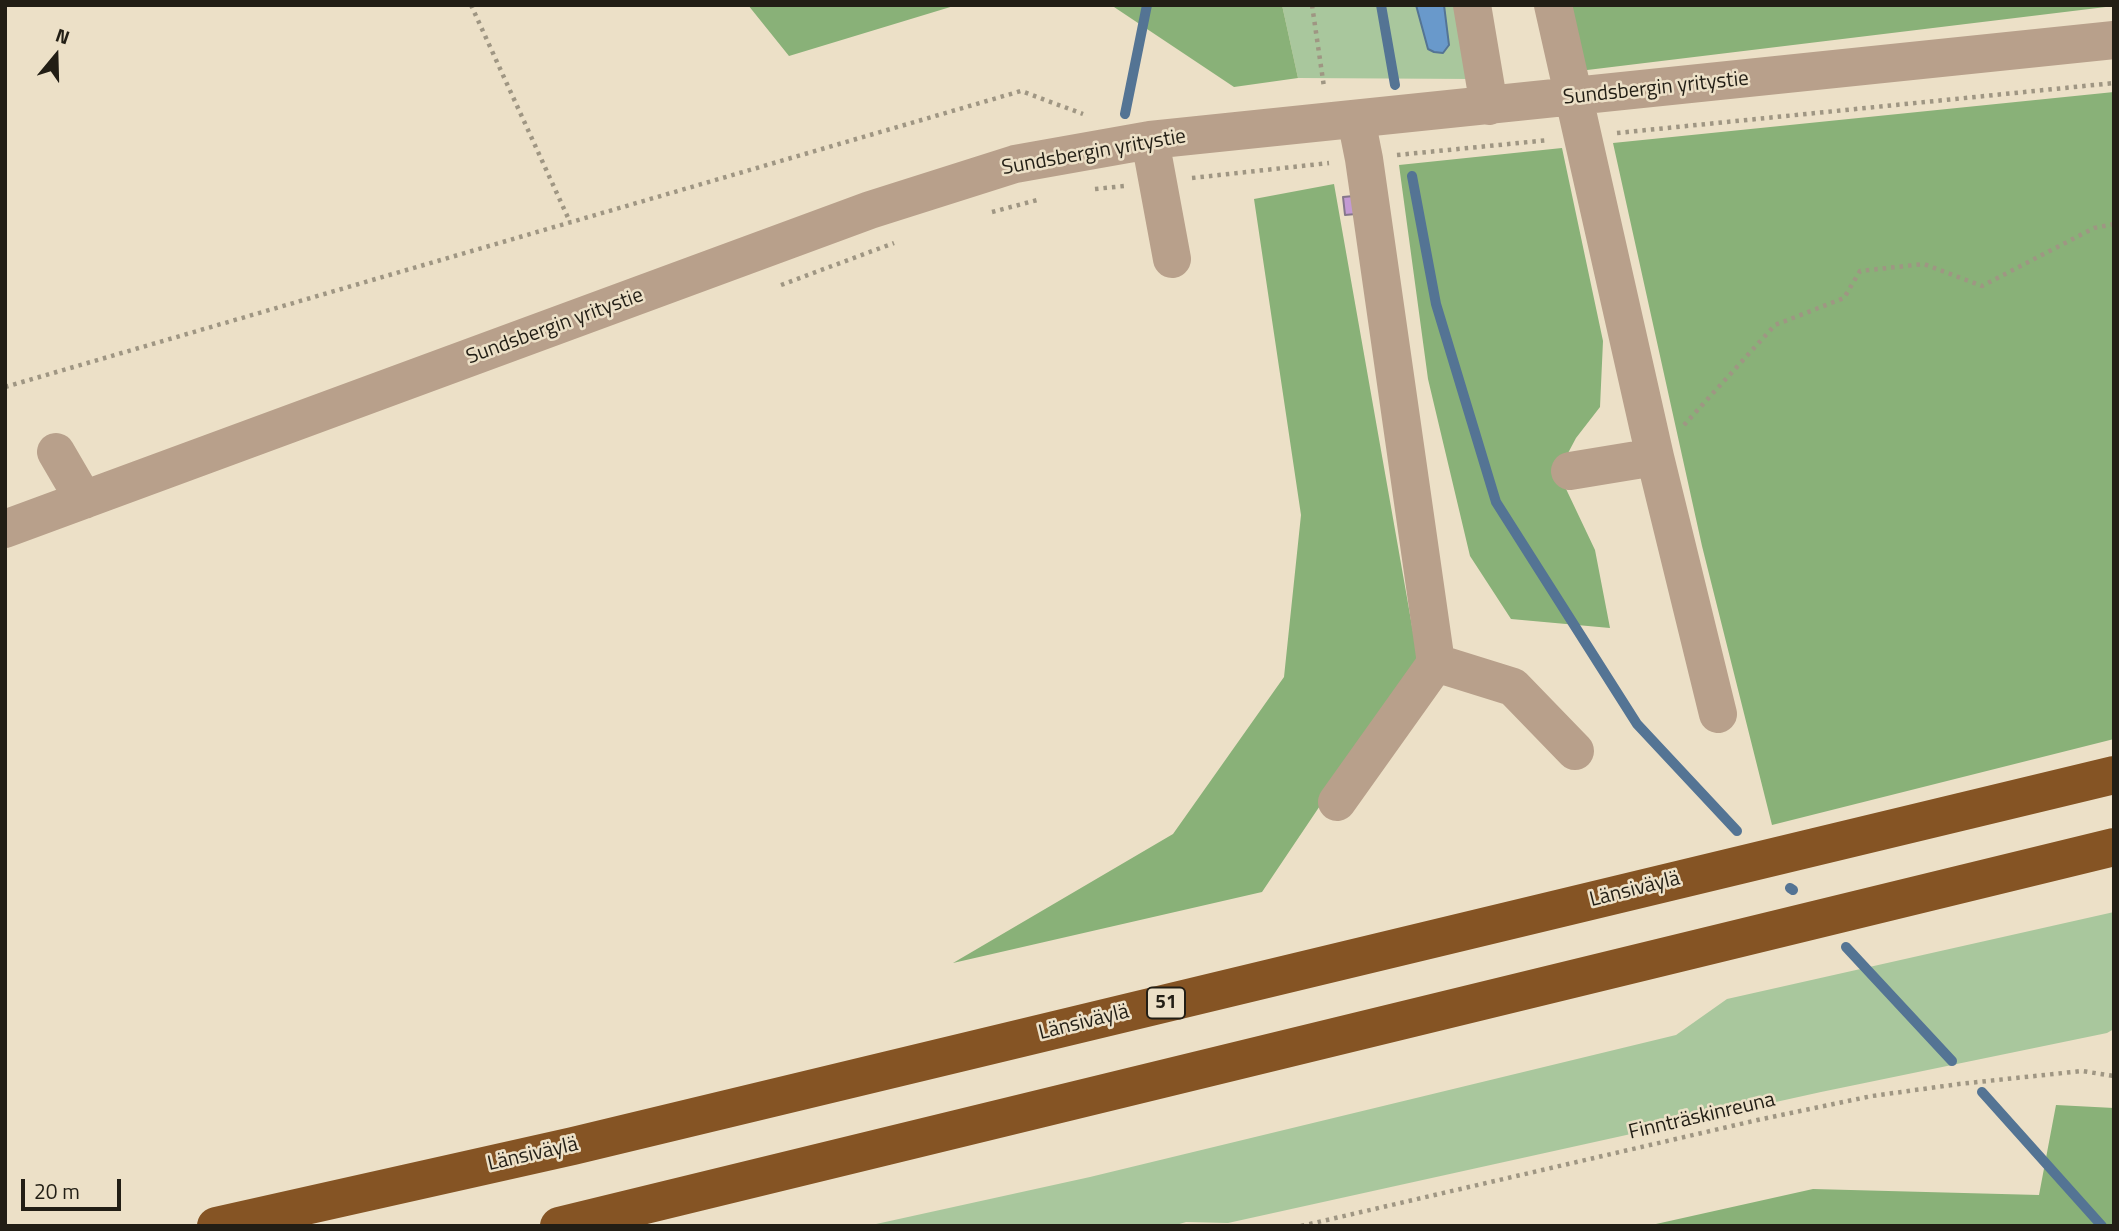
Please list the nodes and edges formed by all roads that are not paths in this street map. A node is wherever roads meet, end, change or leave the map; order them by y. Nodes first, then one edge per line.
1 (1472, 5) edge
2 (1553, 5) edge
3 (2114, 40) edge
4 (1573, 97) junction
5 (1489, 106) junction
6 (1343, 120) junction
7 (1150, 140) junction
8 (1172, 259) dead end
9 (57, 452) dead end
10 (1655, 457) junction
11 (1570, 471) dead end
12 (83, 500) junction
13 (5, 529) edge
14 (1436, 663) junction
15 (1718, 714) dead end
16 (1574, 751) dead end
17 (2114, 775) edge
18 (1338, 802) dead end
19 (2114, 847) edge
20 (216, 1226) edge
21 (559, 1226) edge

1 - 5 street
2 - 4 street
3 - 4 street, Sundsbergin yritystie
4 - 5 street, Sundsbergin yritystie
4 - 10 street
5 - 6 street, Sundsbergin yritystie
6 - 7 street, Sundsbergin yritystie
6 - 14 street
7 - 8 street
7 - 12 street, Sundsbergin yritystie
9 - 12 street
10 - 11 street
10 - 15 street
12 - 13 street, Sundsbergin yritystie
14 - 16 street
14 - 18 street
17 - 20 highway, Länsiväylä / 51
19 - 21 highway

